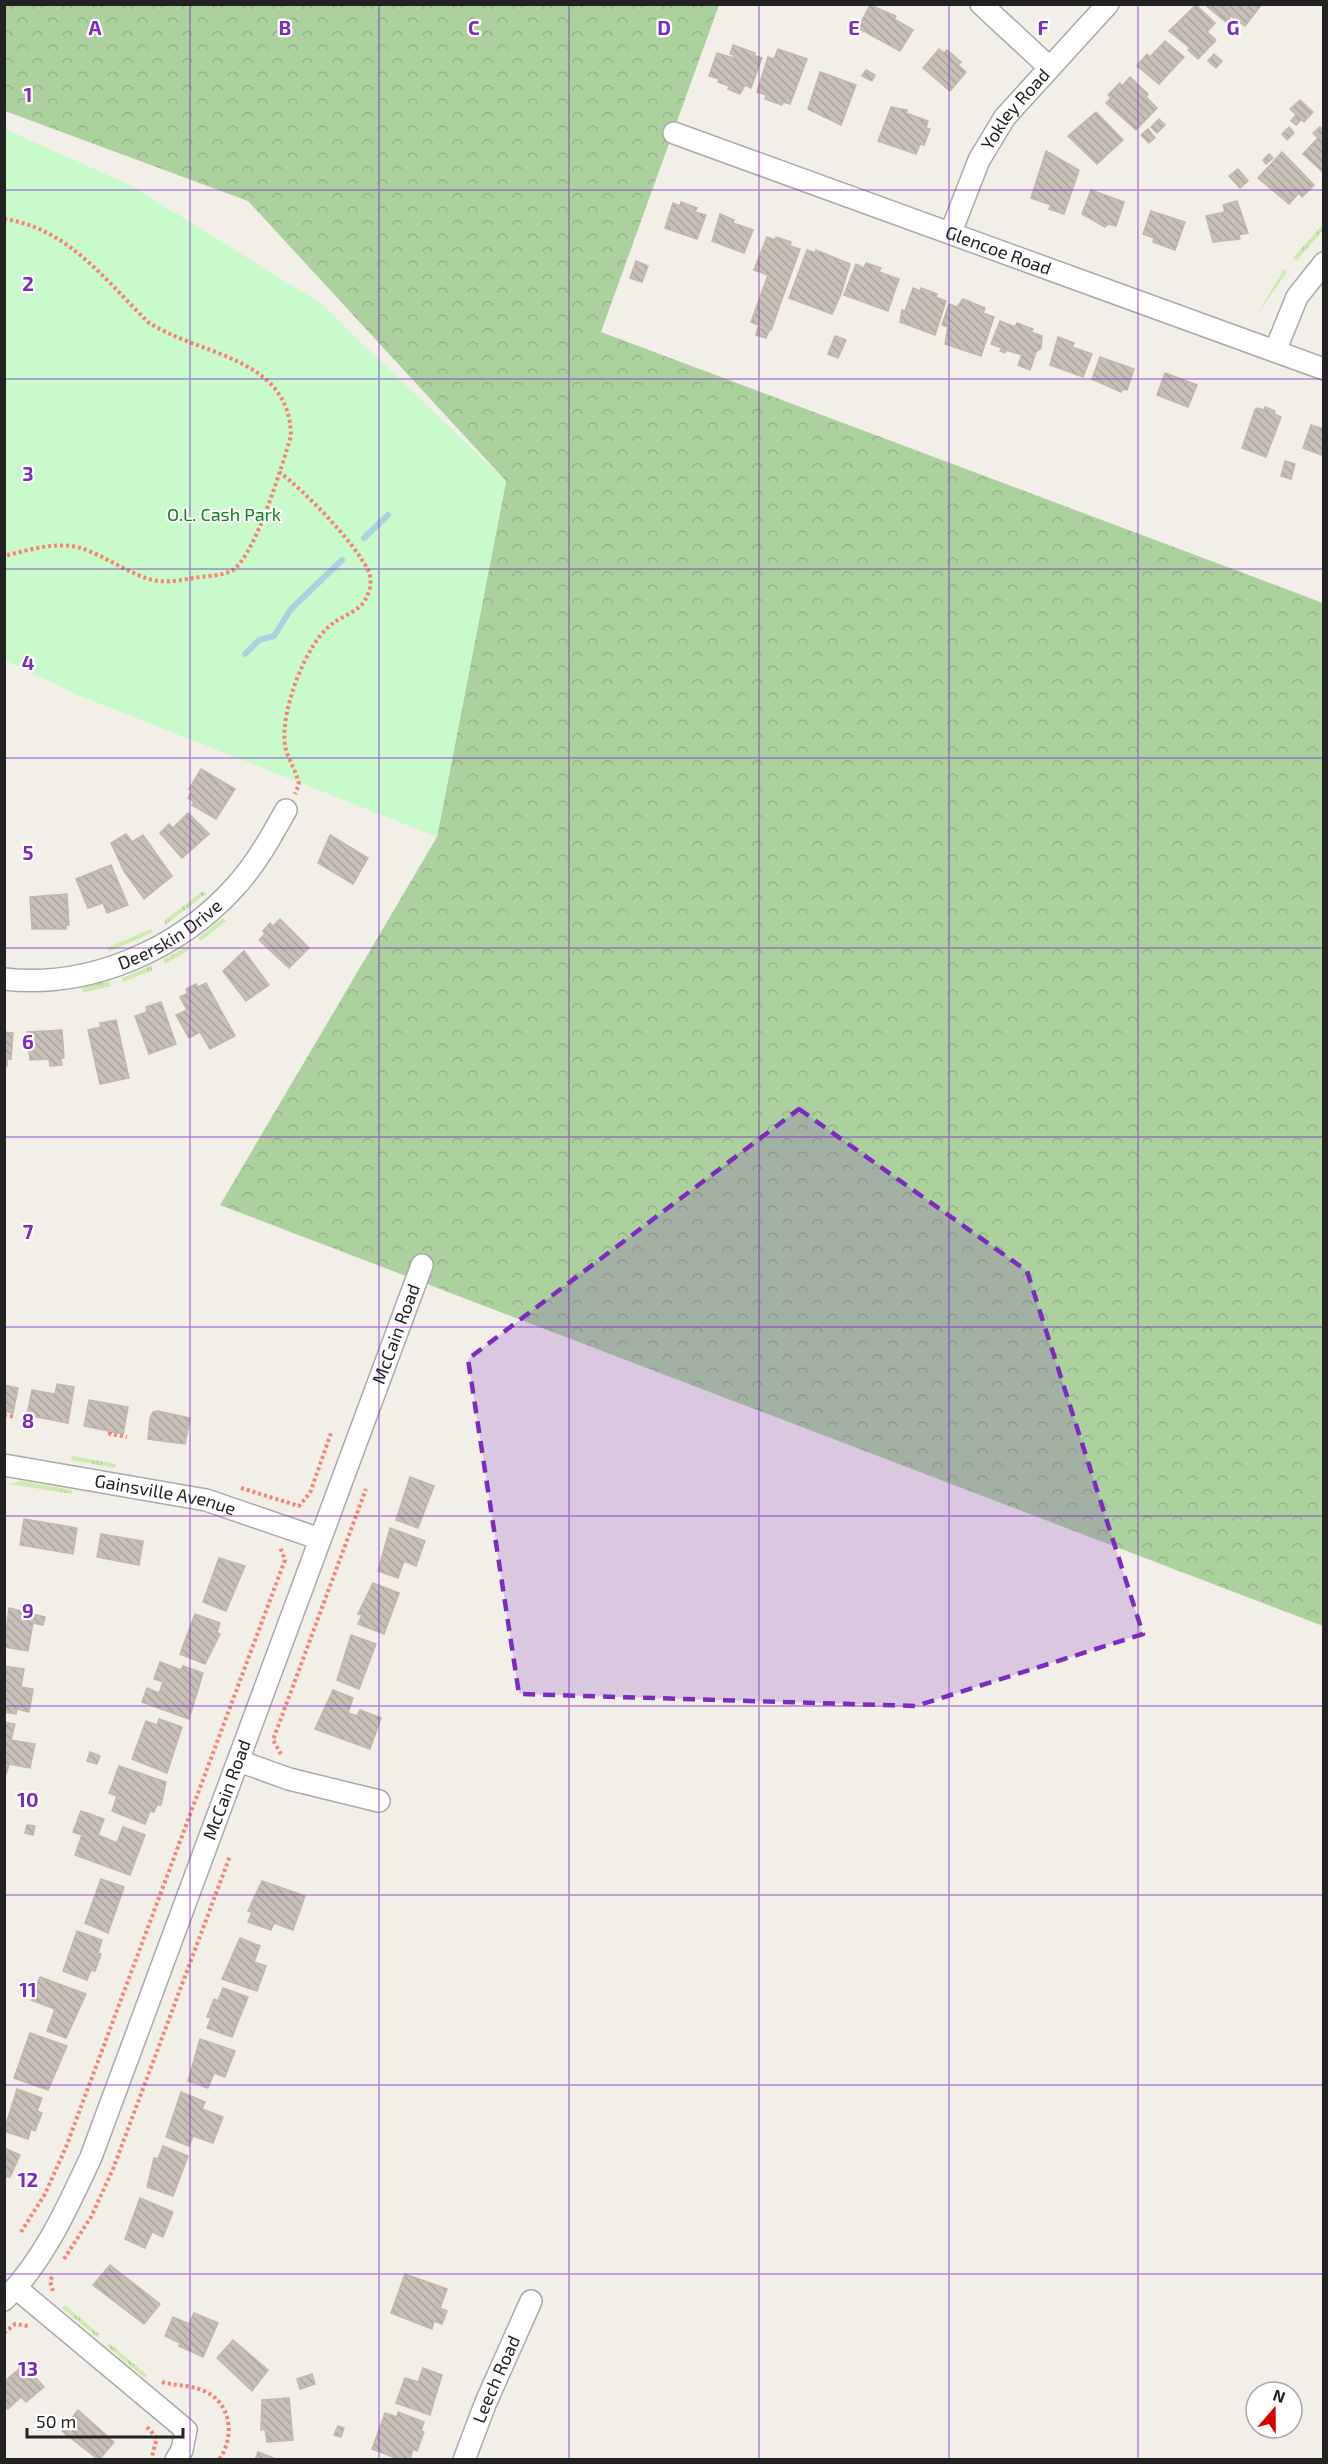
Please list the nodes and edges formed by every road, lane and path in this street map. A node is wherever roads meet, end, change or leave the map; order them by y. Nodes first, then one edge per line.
1 (981, 4) edge
2 (1108, 4) edge
3 (1049, 67) junction
4 (674, 133) dead end
5 (4, 219) edge
6 (951, 232) junction
7 (1323, 263) edge
8 (1275, 351) junction
9 (1323, 369) edge
10 (279, 472) junction
11 (4, 556) edge
12 (286, 810) joint
13 (4, 979) edge
14 (422, 1265) dead end
15 (4, 1415) edge
16 (16, 1417) dead end
17 (110, 1432) dead end
18 (331, 1433) dead end
19 (127, 1437) dead end
20 (4, 1466) edge
21 (234, 1486) dead end
22 (366, 1489) dead end
23 (320, 1539) junction
24 (273, 1544) dead end
25 (287, 1757) dead end
26 (239, 1761) junction
27 (380, 1801) dead end
28 (230, 1856) dead end
29 (21, 2232) dead end
30 (10, 2294) edge
31 (58, 2296) dead end
32 (531, 2301) dead end
33 (34, 2331) dead end
34 (4, 2332) edge
35 (153, 2377) dead end
36 (138, 2420) dead end
37 (151, 2460) edge
38 (176, 2460) edge
39 (219, 2460) edge
40 (464, 2460) edge

1 - 3 street
2 - 3 street, Yokley Road
3 - 6 street, Yokley Road
4 - 6 street, Glencoe Road
5 - 10 path
6 - 8 street, Glencoe Road
7 - 8 street
8 - 9 street, Glencoe Road
10 - 11 path
10 - 12 path
12 - 13 street, Deerskin Drive
14 - 23 street, McCain Road
15 - 16 path
17 - 19 path
18 - 21 path
20 - 23 street, Gainsville Avenue
22 - 25 path
23 - 26 street, McCain Road
24 - 29 path
26 - 27 street
26 - 30 street, McCain Road
28 - 31 path
30 - 38 street
32 - 40 street, Leech Road
33 - 34 path
35 - 39 path
36 - 37 path

